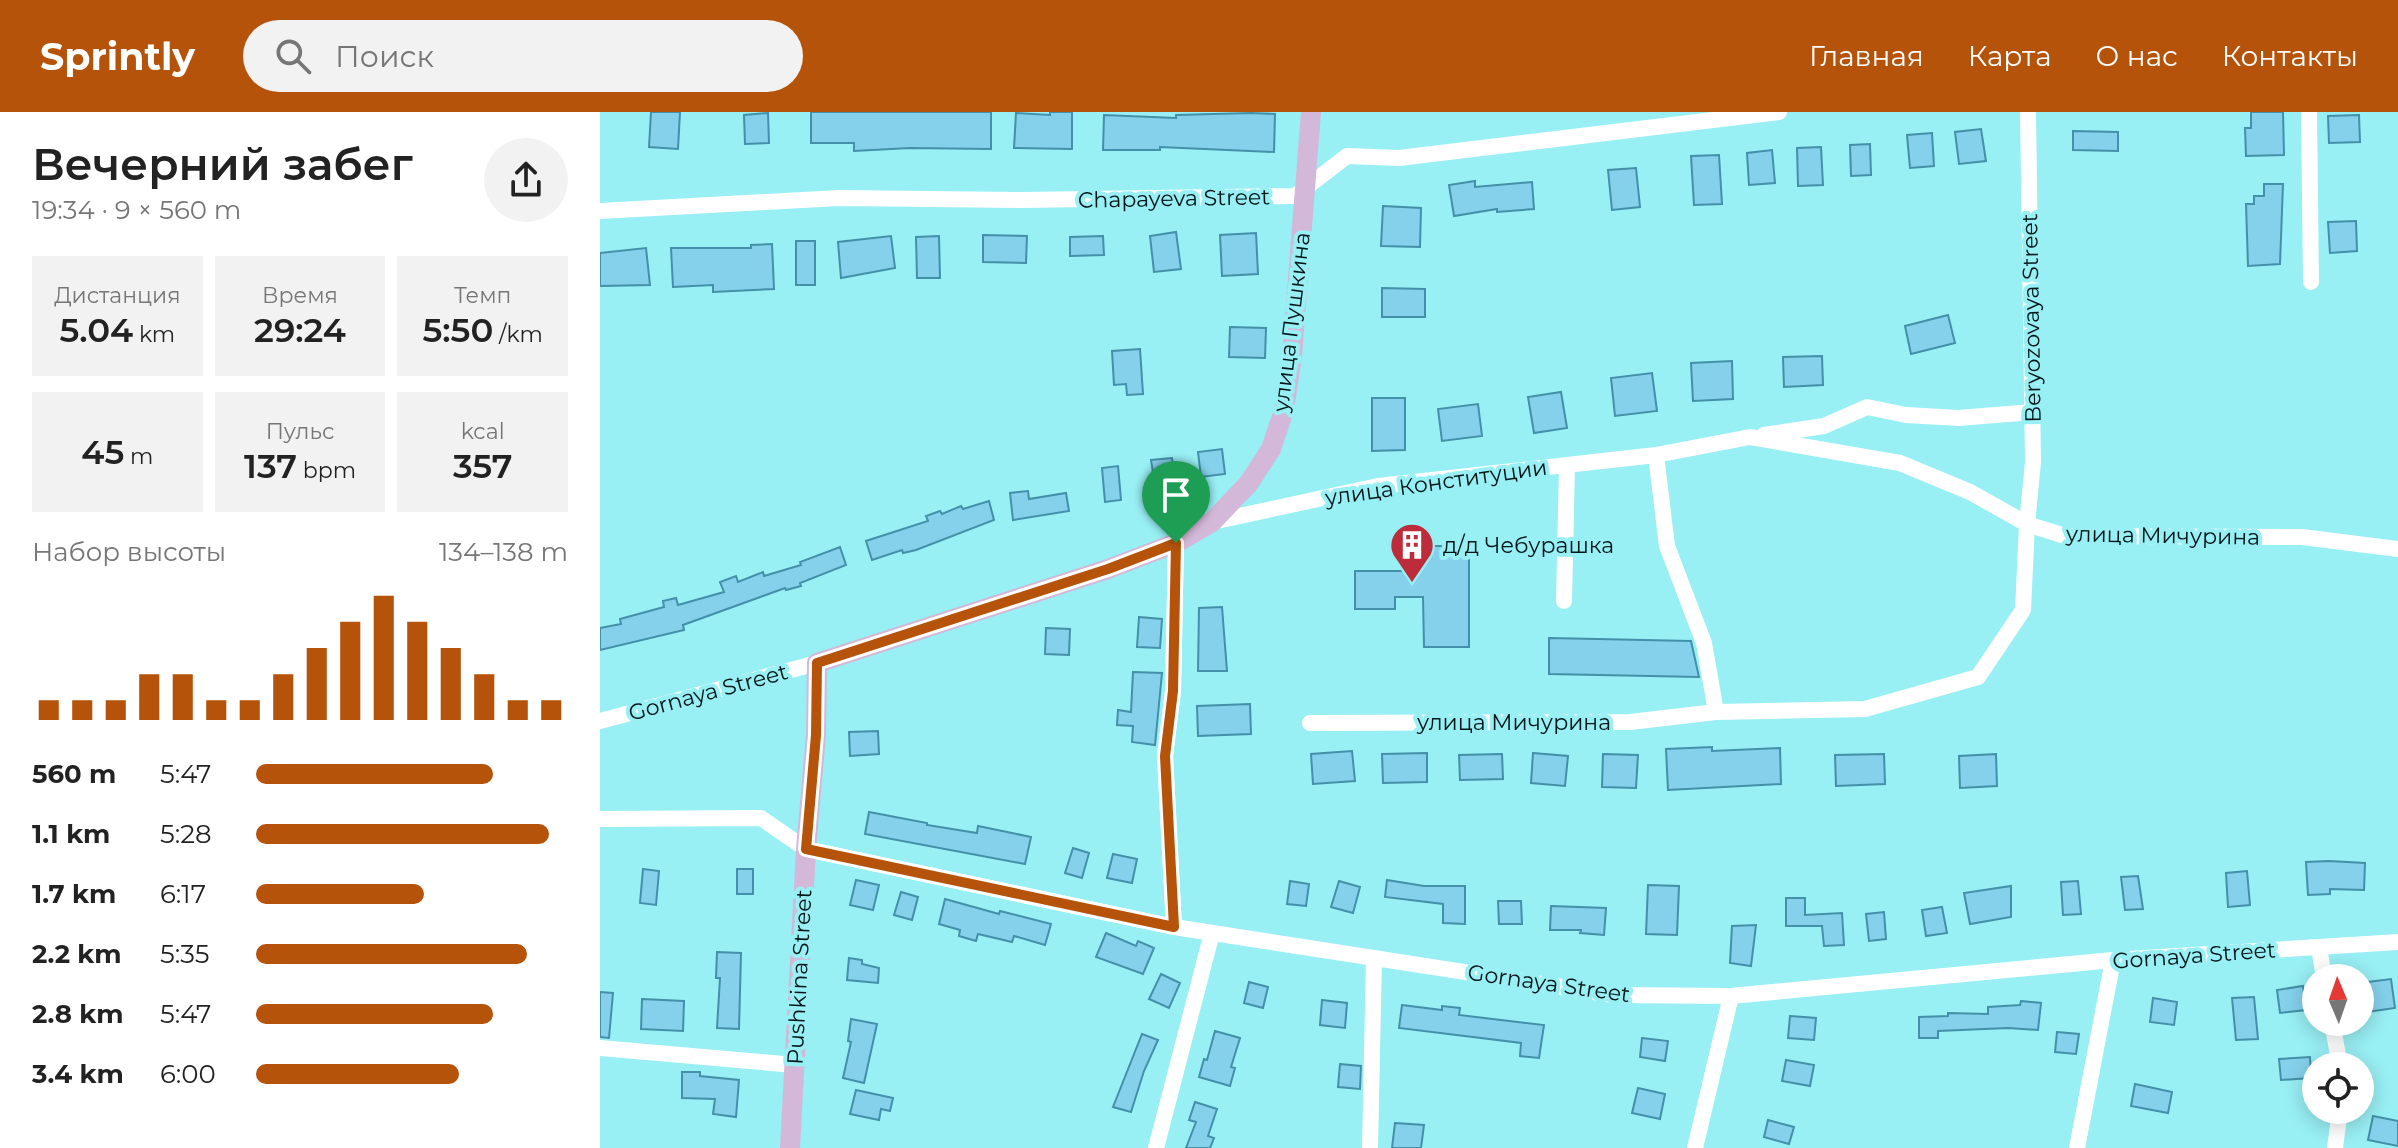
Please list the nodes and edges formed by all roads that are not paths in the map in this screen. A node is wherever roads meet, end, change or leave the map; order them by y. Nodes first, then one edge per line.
1 (1311, 112) edge
2 (1779, 112) edge
3 (2028, 112) edge
4 (2309, 112) edge
5 (1306, 189) junction
6 (600, 211) edge
7 (2311, 282) dead end
8 (2032, 412) junction
9 (1750, 437) junction
10 (1656, 455) junction
11 (1567, 465) junction
12 (1212, 522) junction
13 (2027, 524) junction
14 (1176, 543) junction
15 (2398, 549) edge
16 (1564, 601) dead end
17 (817, 663) junction
18 (1716, 712) junction
19 (600, 721) edge
20 (1310, 723) dead end
21 (600, 819) edge
22 (806, 849) junction
23 (1174, 927) junction
24 (1212, 933) junction
25 (2398, 942) edge
26 (2319, 947) junction
27 (1374, 958) junction
28 (2113, 960) junction
29 (2322, 964) edge
30 (1731, 996) junction
31 (600, 1048) edge
32 (795, 1065) junction
33 (2338, 1124) edge
34 (790, 1148) edge
35 (1156, 1148) edge
36 (1370, 1148) edge
37 (1695, 1148) edge
38 (2077, 1148) edge
39 (2335, 1148) edge

1 - 5 main road, улица Пушкина
2 - 5 street, Chapayeva Street
3 - 8 street, Beryozovaya Street
4 - 7 street
5 - 6 street, Chapayeva Street
5 - 12 main road, улица Пушкина
8 - 9 street
8 - 13 street, Beryozovaya Street
9 - 10 street, улица Конституции
9 - 13 street, улица Конституции
10 - 11 street, улица Конституции
10 - 18 street
11 - 12 street, улица Конституции
11 - 16 street, улица Конституции
12 - 14 main road, улица Пушкина
13 - 15 street, улица Мичурина
13 - 18 street, улица Мичурина
14 - 17 main road, улица Пушкина
14 - 23 street
17 - 19 street, Gornaya Street
17 - 22 main road, Pushkina Street
18 - 20 street, улица Мичурина
21 - 22 street
22 - 23 street, Gornaya Street
22 - 32 main road, Pushkina Street
23 - 24 street, Gornaya Street
24 - 27 street, Gornaya Street
24 - 35 street
25 - 26 street, Gornaya Street
26 - 28 street, Gornaya Street
26 - 29 street
27 - 30 street, Gornaya Street
27 - 36 street
28 - 30 street, Gornaya Street
28 - 38 street
30 - 37 street
31 - 32 street
32 - 34 main road, Pushkina Street
33 - 39 street

